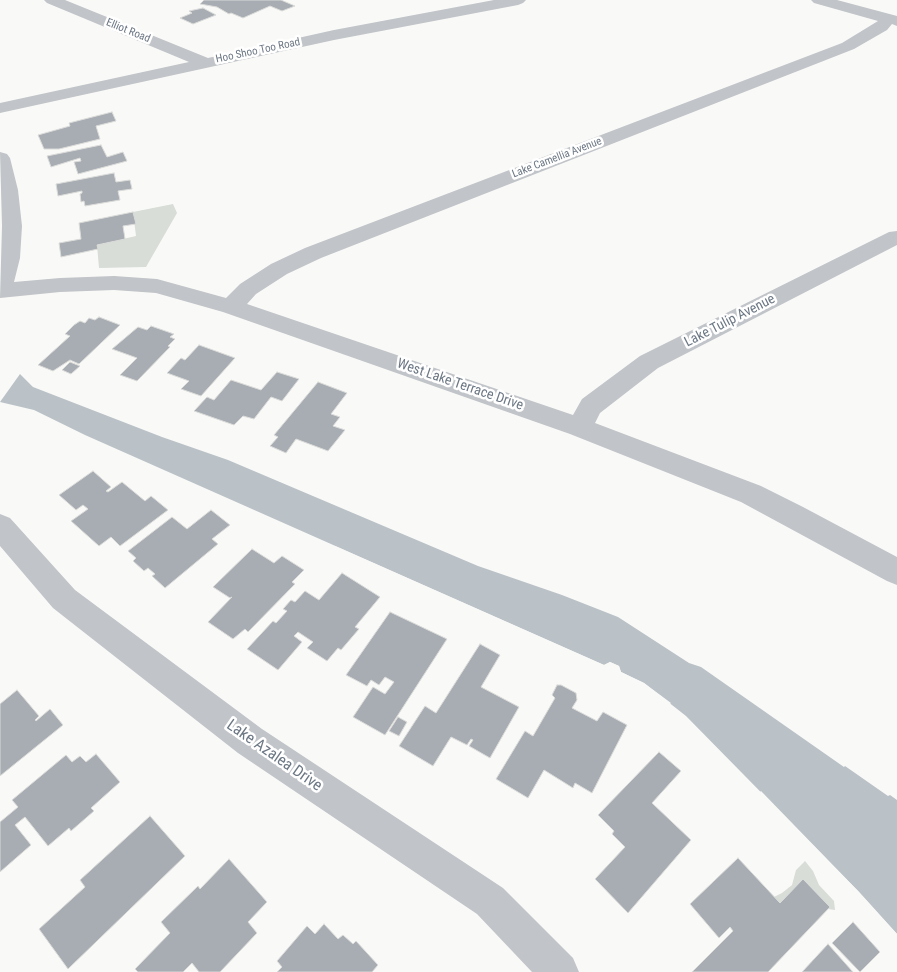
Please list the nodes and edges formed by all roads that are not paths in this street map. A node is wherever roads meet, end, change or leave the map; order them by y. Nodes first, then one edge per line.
1 (52, 0) edge
2 (518, 0) edge
3 (819, 0) edge
4 (893, 20) edge
5 (204, 62) junction
6 (0, 108) edge
7 (0, 158) edge
8 (897, 237) edge
9 (0, 291) edge
10 (231, 307) junction
11 (579, 426) junction
12 (0, 526) edge
13 (897, 572) edge
14 (559, 972) edge

1 - 5 street, Elliot Road
2 - 5 street, Hoo Shoo Too Road
3 - 4 street
4 - 10 street, Lake Camellia Avenue
5 - 6 street, Hoo Shoo Too Road
7 - 9 street
8 - 11 street, Lake Tulip Avenue
9 - 10 street, West Lake Terrace Drive
10 - 11 street, West Lake Terrace Drive
11 - 13 street, West Lake Terrace Drive
12 - 14 street, Lake Azalea Drive

